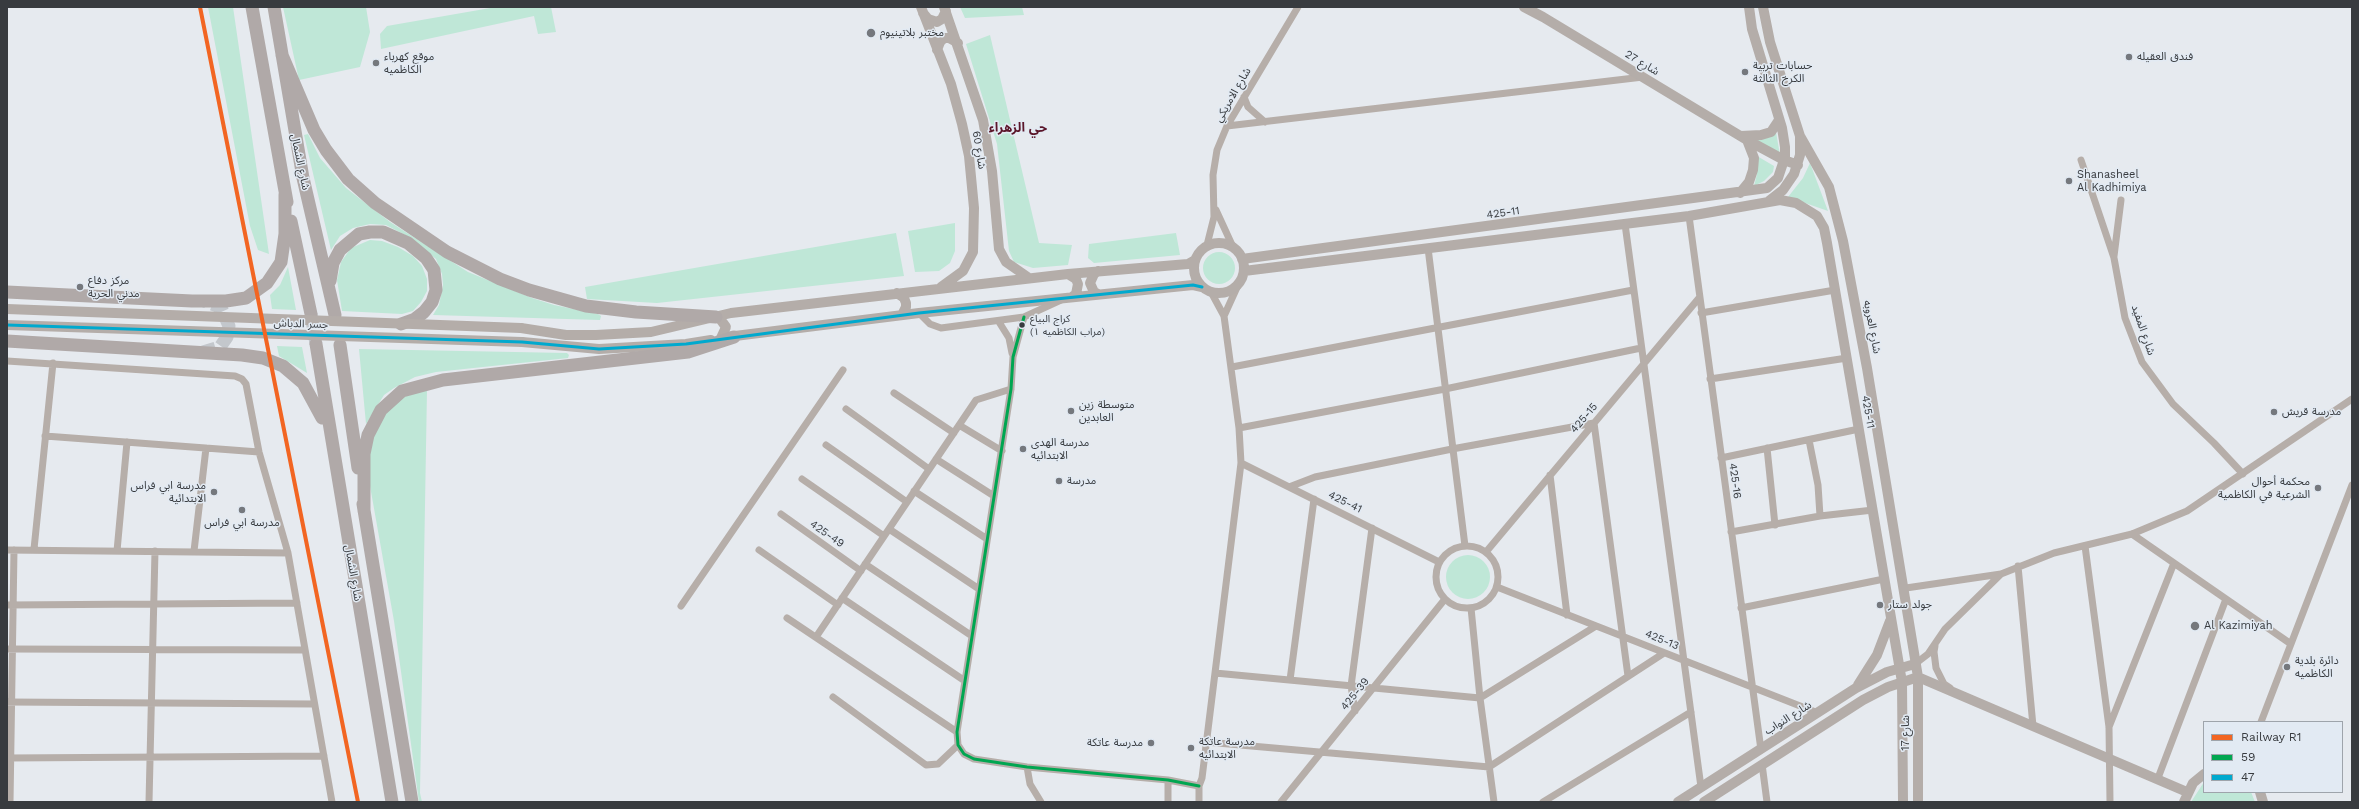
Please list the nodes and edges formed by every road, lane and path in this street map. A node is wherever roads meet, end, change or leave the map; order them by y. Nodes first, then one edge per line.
1 (252, 7) edge
2 (274, 7) edge
3 (1298, 7) edge
4 (1524, 7) edge
5 (1749, 7) edge
6 (1763, 7) edge
7 (945, 9) edge
8 (922, 10) edge
9 (958, 43) junction
10 (937, 50) junction
11 (282, 55) junction
12 (1643, 77) junction
13 (1244, 97) junction
14 (1264, 122) junction
15 (1781, 124) junction
16 (1227, 126) junction
17 (1798, 132) junction
18 (1744, 138) junction
19 (1785, 146) junction
20 (1784, 160) junction
21 (2081, 160) dead end
22 (1798, 165) junction
23 (1740, 193) junction
24 (285, 195) junction
25 (2121, 200) dead end
26 (1214, 202) junction
27 (1767, 202) junction
28 (1689, 216) junction
29 (1625, 224) junction
30 (1207, 245) junction
31 (1232, 247) junction
32 (1428, 248) junction
33 (2114, 258) junction
34 (1242, 259) junction
35 (1195, 260) junction
36 (1098, 271) junction
37 (1244, 271) junction
38 (1068, 274) junction
39 (1029, 278) junction
40 (1239, 283) junction
41 (939, 288) junction
42 (1206, 289) junction
43 (1633, 290) junction
44 (1835, 290) junction
45 (917, 291) junction
46 (7, 292) edge
47 (897, 293) junction
48 (330, 294) junction
49 (1098, 294) junction
50 (1068, 298) junction
51 (1699, 298) junction
52 (7, 310) edge
53 (919, 313) junction
54 (1701, 313) junction
55 (311, 314) tunnel mouth
56 (335, 315) dead end
57 (902, 315) junction
58 (1224, 316) junction
59 (717, 317) junction
60 (1024, 317) junction
61 (998, 322) junction
62 (400, 324) junction
63 (7, 325) edge
64 (1437, 328) junction
65 (727, 338) junction
66 (7, 341) edge
67 (316, 344) tunnel mouth
68 (340, 345) dead end
69 (1641, 348) junction
70 (1013, 357) junction
71 (1847, 358) junction
72 (7, 361) edge
73 (53, 363) junction
74 (1643, 364) junction
75 (1232, 367) junction
76 (843, 370) dead end
77 (1710, 379) junction
78 (1011, 389) junction
79 (1445, 389) junction
80 (894, 393) dead end
81 (2352, 399) edge
82 (846, 409) dead end
83 (1594, 423) junction
84 (959, 425) junction
85 (1239, 428) junction
86 (1859, 429) junction
87 (954, 433) junction
88 (45, 436) junction
89 (330, 438) junction
90 (1809, 440) junction
91 (127, 442) junction
92 (826, 445) dead end
93 (206, 448) junction
94 (1767, 448) junction
95 (1452, 449) junction
96 (1002, 451) junction
97 (259, 452) junction
98 (1721, 458) junction
99 (936, 459) junction
100 (1241, 463) junction
101 (929, 469) junction
102 (2243, 474) junction
103 (1550, 475) junction
104 (802, 479) dead end
105 (2352, 485) edge
106 (1289, 487) junction
107 (914, 491) junction
108 (994, 496) junction
109 (1314, 499) junction
110 (907, 502) junction
111 (1873, 510) junction
112 (364, 512) junction
113 (781, 514) dead end
114 (1820, 516) junction
115 (1775, 525) junction
116 (1372, 528) junction
117 (889, 529) junction
118 (1731, 532) junction
119 (2132, 534) junction
120 (884, 536) junction
121 (987, 539) junction
122 (1465, 546) junction
123 (2085, 546) junction
124 (10, 550) edge
125 (34, 550) junction
126 (118, 550) junction
127 (759, 550) dead end
128 (155, 551) junction
129 (194, 551) junction
130 (288, 552) junction
131 (1486, 552) junction
132 (1439, 562) junction
133 (2174, 563) junction
134 (865, 564) junction
135 (2018, 566) junction
136 (861, 571) junction
137 (2001, 574) junction
138 (1884, 579) junction
139 (1497, 587) junction
140 (1906, 588) dead end
141 (979, 589) junction
142 (842, 598) junction
143 (1445, 599) junction
144 (2226, 599) junction
145 (297, 603) junction
146 (154, 604) junction
147 (838, 604) junction
148 (10, 605) edge
149 (681, 606) dead end
150 (1471, 608) junction
151 (1741, 608) junction
152 (1567, 615) junction
153 (787, 618) dead end
154 (1891, 619) junction
155 (1596, 626) junction
156 (972, 636) junction
157 (1622, 636) junction
158 (816, 637) junction
159 (1936, 644) junction
160 (2291, 644) junction
161 (10, 649) edge
162 (153, 650) junction
163 (305, 650) junction
164 (1664, 653) junction
165 (1684, 661) junction
166 (1916, 664) junction
167 (1900, 667) junction
168 (1215, 673) junction
169 (1628, 676) junction
170 (1918, 677) junction
171 (1290, 680) junction
172 (965, 682) junction
173 (1902, 682) junction
174 (1351, 686) junction
175 (1374, 687) junction
176 (1752, 687) junction
177 (1856, 688) junction
178 (1956, 693) junction
179 (833, 697) dead end
180 (1480, 698) junction
181 (9, 702) edge
182 (151, 703) junction
183 (314, 704) junction
184 (1355, 711) junction
185 (1691, 712) junction
186 (1818, 714) junction
187 (2261, 721) edge
188 (2033, 726) junction
189 (2109, 727) junction
190 (957, 732) junction
191 (1206, 742) junction
192 (958, 745) junction
193 (1761, 750) junction
194 (1322, 752) junction
195 (324, 756) junction
196 (150, 757) junction
197 (9, 758) edge
198 (2111, 759) junction
199 (1762, 764) junction
200 (1027, 767) junction
201 (1489, 767) junction
202 (2203, 775) edge
203 (2158, 778) junction
204 (1168, 780) junction
205 (1199, 786) junction
206 (1701, 787) junction
207 (2185, 797) edge
208 (10, 802) edge
209 (149, 802) edge
210 (332, 802) edge
211 (392, 802) edge
212 (412, 802) edge
213 (1041, 802) edge
214 (1168, 802) edge
215 (1199, 802) edge
216 (1281, 802) edge
217 (1494, 802) edge
218 (1543, 802) edge
219 (1678, 802) edge
220 (1704, 802) edge
221 (1767, 802) edge
222 (1903, 802) edge
223 (1918, 802) edge
224 (2110, 802) edge

1 - 24 highway, شارع الشمال
2 - 11 highway, شارع الشمال
3 - 13 street, شارع الامريكي
4 - 12 street, شارع 27
5 - 15 street
6 - 17 street, شارع العروبه
7 - 8 street
7 - 9 street, شارع 60
8 - 10 street, شارع 60
9 - 10 street
9 - 39 street, شارع 60
10 - 41 street, شارع 60
11 - 48 highway, شارع الشمال
11 - 59 highway
12 - 14 street
12 - 18 street, شارع 27
13 - 14 street
13 - 16 street, شارع الامريكي
14 - 16 street
15 - 17 street
15 - 18 street
15 - 19 street
16 - 26 street, شارع الامريكي
17 - 19 street
17 - 22 street, 425-11
17 - 166 street, شارع العروبه
18 - 20 street, شارع 27
18 - 23 street
19 - 20 street
20 - 22 street, شارع 27
20 - 23 street, 425-11
21 - 33 street, شارع المفيد
22 - 27 street, 425-11
23 - 34 street, 425-11
24 - 46 highway
24 - 55 highway, شارع الشمال
25 - 33 street
26 - 30 street, شارع الامريكي
26 - 31 street, شارع الامريكي
27 - 28 street, 425-11
27 - 44 street, 425-11
28 - 29 street, 425-11
28 - 51 street, 425-16
29 - 32 street, 425-11
29 - 43 street
30 - 31 street
30 - 35 street
31 - 34 street
32 - 37 street, 425-11
32 - 64 street
33 - 102 street, شارع المفيد
34 - 37 street
35 - 36 street, جسر الدباش
35 - 42 street
36 - 38 street, جسر الدباش
36 - 49 street
37 - 40 street
38 - 39 street, جسر الدباش
38 - 50 street
39 - 41 street, جسر الدباش
40 - 42 street
40 - 58 street
41 - 45 street, جسر الدباش
42 - 49 street, جسر الدباش
42 - 58 street
43 - 64 street
43 - 69 street
44 - 54 street
44 - 71 street, 425-11
45 - 47 street, جسر الدباش
45 - 53 street
47 - 57 street
47 - 59 street, جسر الدباش
48 - 56 highway, شارع الشمال
48 - 62 highway
49 - 50 street, جسر الدباش
50 - 53 street, جسر الدباش
50 - 60 street
51 - 54 street, 425-16
51 - 74 street, 425-15
52 - 62 street, جسر الدباش, bridge
53 - 57 street, جسر الدباش
53 - 61 street
54 - 77 street, 425-16
57 - 65 street, جسر الدباش
58 - 75 street
59 - 62 street, جسر الدباش, bridge
59 - 65 street
60 - 61 street
60 - 70 street
61 - 70 street
63 - 65 street, جسر الدباش, bridge
64 - 75 street
64 - 79 street
65 - 112 highway
66 - 89 highway
67 - 89 highway, شارع الشمال
68 - 112 highway, شارع الشمال
69 - 74 street
69 - 79 street
70 - 78 street
71 - 77 street
71 - 86 street, 425-11
72 - 73 street
73 - 88 street
73 - 97 street
74 - 83 street, 425-15
74 - 165 street
75 - 85 street
76 - 149 street
77 - 98 street, 425-16
78 - 84 street
78 - 96 street
79 - 85 street
79 - 95 street
80 - 87 street
81 - 102 street
82 - 101 street
83 - 95 street
83 - 103 street, 425-15
83 - 157 street
84 - 87 street
84 - 96 street
85 - 100 street
86 - 90 street
86 - 111 street, 425-11
87 - 99 street
88 - 91 street
88 - 125 street
89 - 211 highway, شارع الشمال
90 - 94 street
90 - 114 street
91 - 93 street
91 - 126 street
92 - 110 street
93 - 97 street
93 - 129 street
94 - 98 street
94 - 115 street
95 - 106 street
95 - 122 street
96 - 108 street
97 - 130 street
98 - 118 street, 425-16
99 - 101 street
99 - 108 street
100 - 106 street, 425-41
100 - 168 street
101 - 107 street
102 - 119 street
103 - 131 street, 425-15
103 - 152 street
104 - 120 street
105 - 160 street
106 - 109 street, 425-41
107 - 110 street
107 - 121 street
108 - 121 street
109 - 116 street, 425-41
109 - 171 street
110 - 117 street
111 - 114 street
111 - 138 street, 425-11
112 - 212 highway, شارع الشمال
113 - 136 street, 425-49
114 - 115 street
115 - 118 street
116 - 132 street, 425-41
116 - 174 street
117 - 120 street
117 - 141 street
118 - 151 street, 425-16
119 - 123 street
119 - 133 street
120 - 134 street
121 - 141 street
122 - 131 street
122 - 132 street
123 - 135 street
123 - 189 street
124 - 125 street
124 - 148 street
125 - 126 street
126 - 128 street
127 - 147 street
128 - 129 street
128 - 146 street
129 - 130 street
130 - 145 street
131 - 139 street
132 - 143 street
133 - 144 street
133 - 189 street
134 - 136 street
134 - 156 street
135 - 137 street
135 - 188 street
136 - 142 street
137 - 140 street
137 - 159 street
138 - 151 street
138 - 154 street, 425-11
139 - 150 street
139 - 152 street, 425-13
141 - 156 street
142 - 147 street
142 - 172 street
143 - 150 street
143 - 175 street, 425-39
144 - 160 street
144 - 203 street
145 - 146 street
145 - 163 street
146 - 148 street
146 - 162 street
147 - 158 street
148 - 161 street
150 - 180 street
151 - 176 street, 425-16
152 - 155 street, 425-13
153 - 158 street
154 - 167 street, 425-11
154 - 177 street
155 - 157 street, 425-13
155 - 180 street
156 - 172 street
157 - 164 street, 425-13
157 - 169 street
158 - 190 street
159 - 166 street
159 - 178 street
160 - 187 street
161 - 162 street
161 - 181 street
162 - 163 street
162 - 182 street
163 - 183 street
164 - 165 street, 425-13
164 - 169 street
165 - 176 street, 425-13
165 - 185 street
166 - 167 street, شارع النواب
166 - 170 street, شارع 17
167 - 173 street, شارع 17
167 - 177 street, شارع النواب
168 - 171 street
168 - 191 street
169 - 201 street
170 - 173 street
170 - 178 street
170 - 223 street, شارع 17
171 - 174 street
172 - 190 street
173 - 199 street
173 - 222 street, شارع 17
174 - 175 street
174 - 184 street
175 - 180 street
175 - 184 street, 425-39
176 - 186 street, 425-13
176 - 193 street, 425-16
177 - 186 street, شارع النواب
178 - 188 street
179 - 192 street
180 - 201 street
181 - 182 street
181 - 197 street
182 - 183 street
182 - 196 street
183 - 195 street
184 - 194 street, 425-39
185 - 206 street
185 - 218 street
186 - 193 street, شارع النواب
188 - 198 street
189 - 198 street
190 - 192 street
191 - 194 street
191 - 205 street
192 - 200 street
193 - 206 street, شارع النواب
194 - 201 street
194 - 216 street, 425-39
195 - 196 street
195 - 210 street
196 - 197 street
196 - 209 street
197 - 208 street
198 - 203 street
198 - 224 street
199 - 220 street
199 - 221 street
200 - 204 street
200 - 213 street
201 - 217 street
202 - 207 street
203 - 207 street
204 - 205 street
204 - 214 street
205 - 215 street
206 - 219 street, شارع النواب

